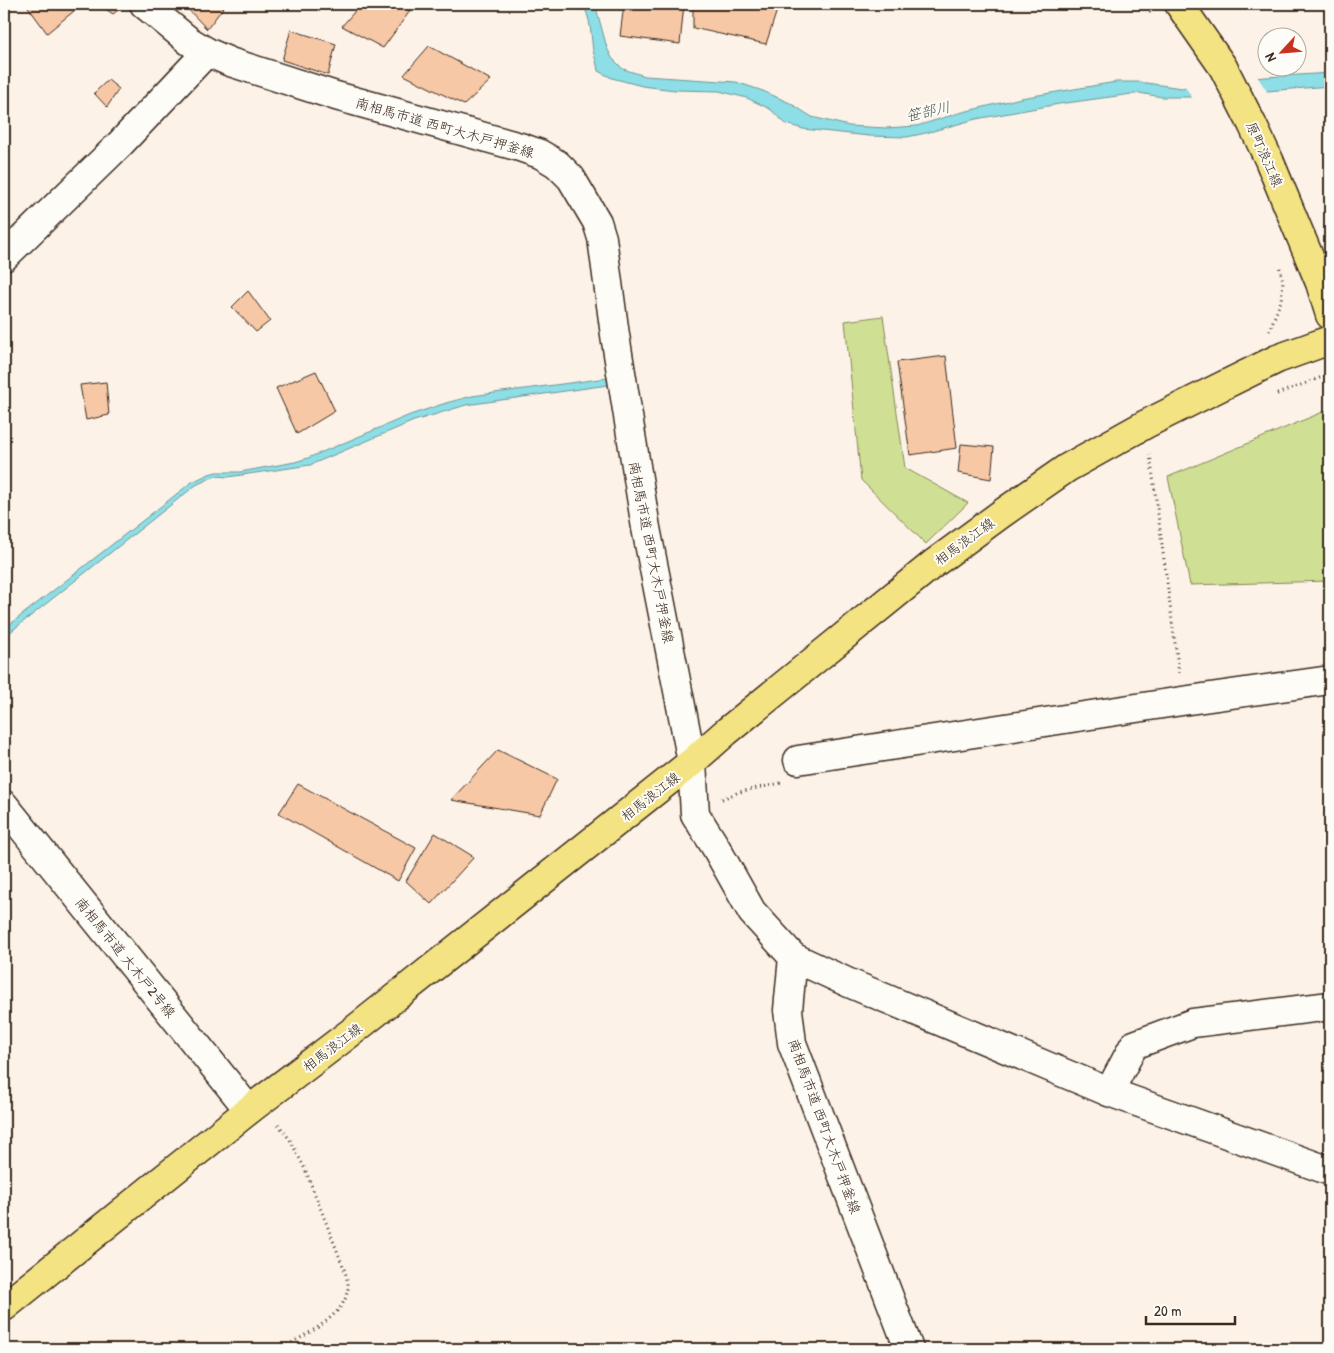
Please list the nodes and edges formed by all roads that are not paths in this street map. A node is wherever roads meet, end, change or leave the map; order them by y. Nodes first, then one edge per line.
1 (144, 4) edge
2 (1183, 10) edge
3 (207, 52) junction
4 (4, 257) edge
5 (1330, 315) edge
6 (1330, 340) edge
7 (1330, 680) edge
8 (692, 762) junction
9 (793, 770) road end
10 (4, 805) edge
11 (793, 957) junction
12 (1330, 1006) edge
13 (1109, 1092) junction
14 (255, 1105) junction
15 (1330, 1171) edge
16 (4, 1307) edge
17 (909, 1349) edge

1 - 3 street, 南相馬市道 西町大木戸押釜線
2 - 5 main road, 原町浪江線
3 - 4 street
3 - 8 street, 南相馬市道 西町大木戸押釜線
6 - 8 main road, 相馬浪江線
7 - 9 street
8 - 11 street, 南相馬市道 西町大木戸押釜線
8 - 14 main road, 相馬浪江線
10 - 14 street, 南相馬市道 大木戸2号線
11 - 13 street
11 - 17 street, 南相馬市道 西町大木戸押釜線
12 - 13 street
13 - 15 street
14 - 16 main road, 相馬浪江線

